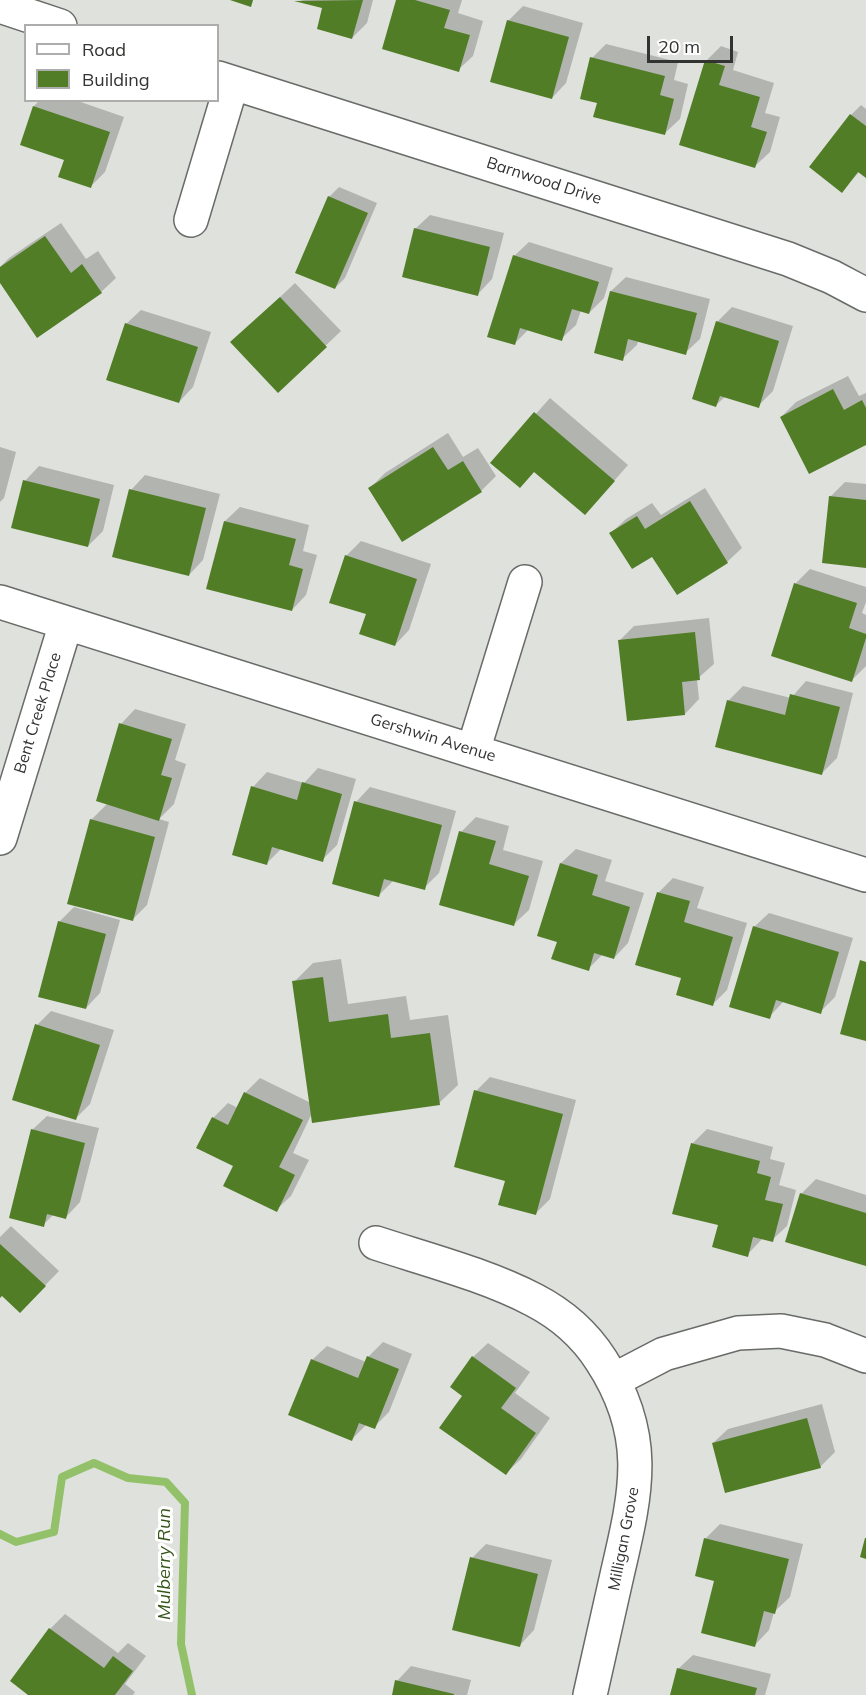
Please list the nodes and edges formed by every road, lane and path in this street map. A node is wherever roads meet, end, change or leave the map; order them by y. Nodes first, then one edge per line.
1 (0, 6) edge
2 (54, 24) edge
3 (225, 80) edge
4 (191, 220) dead end
5 (866, 296) edge
6 (525, 582) dead end
7 (0, 602) edge
8 (66, 623) junction
9 (473, 751) junction
10 (0, 838) edge
11 (866, 875) edge
12 (376, 1243) dead end
13 (866, 1356) edge
14 (614, 1380) junction
15 (590, 1695) edge

1 - 2 street
3 - 4 street
3 - 5 street, Barnwood Drive
6 - 9 street
7 - 8 street, Gershwin Avenue
8 - 9 street, Gershwin Avenue
8 - 10 street, Bent Creek Place
9 - 11 street, Gershwin Avenue
12 - 14 street, Milligan Grove
13 - 14 street
14 - 15 street, Milligan Grove

